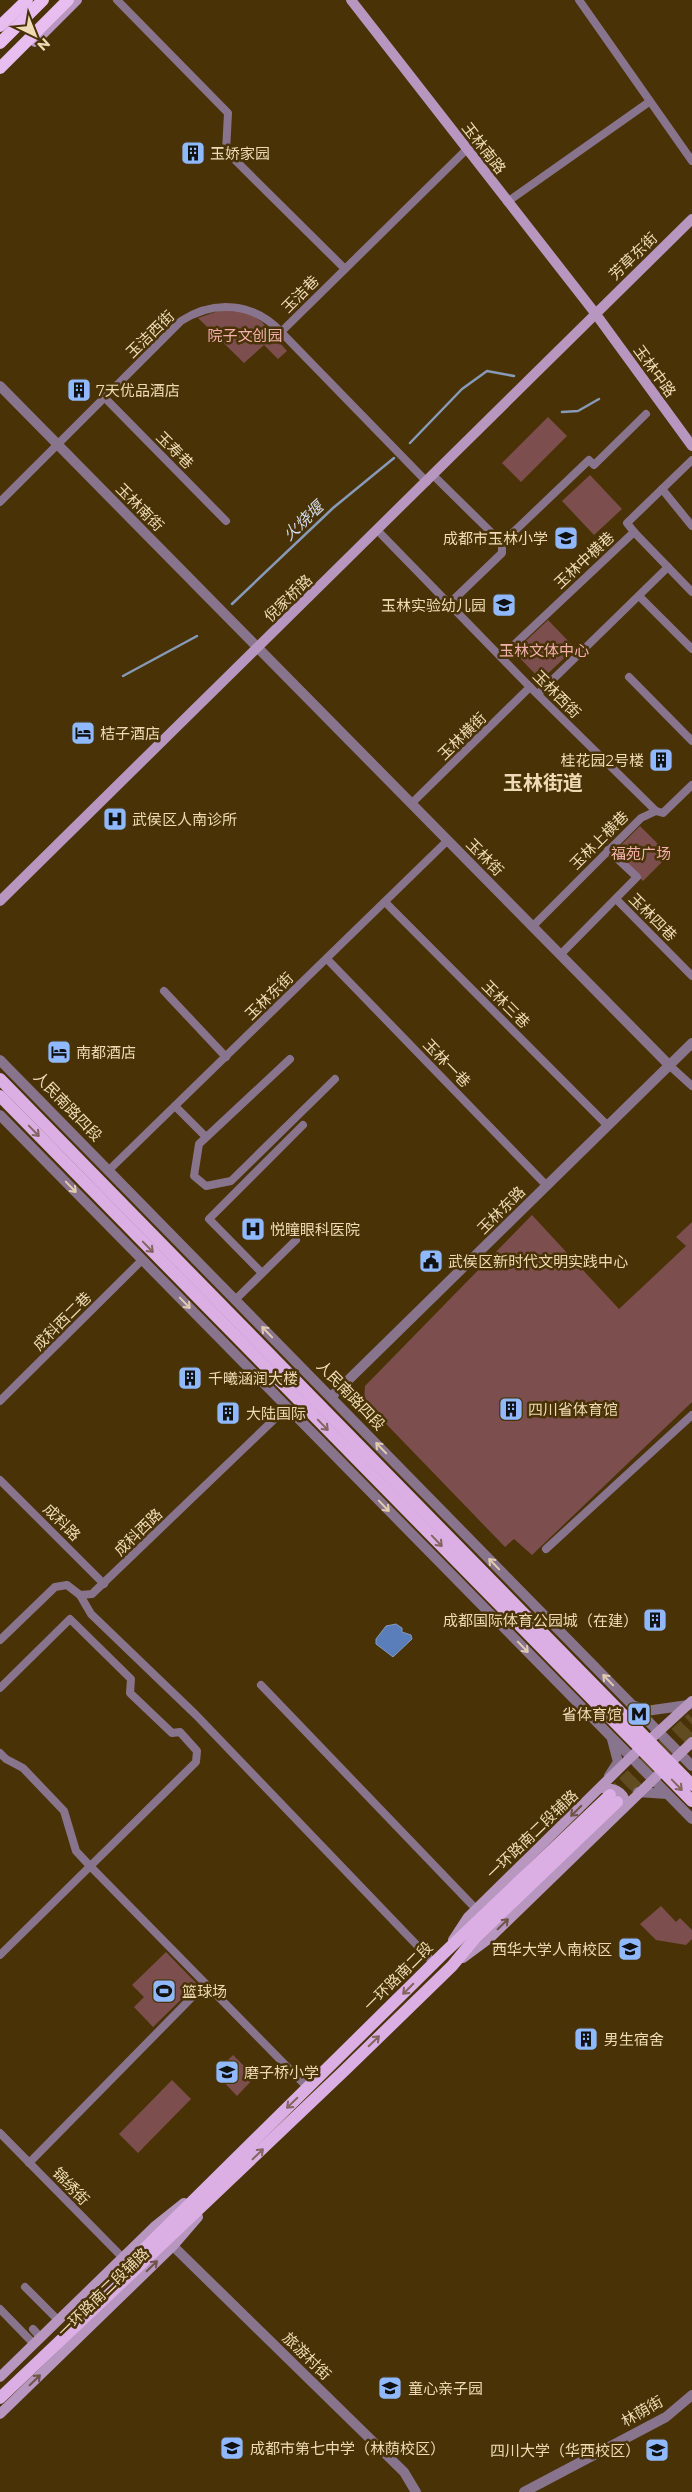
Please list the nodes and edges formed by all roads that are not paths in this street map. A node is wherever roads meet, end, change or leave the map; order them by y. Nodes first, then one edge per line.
1 (21, 0) edge
2 (27, 0) edge
3 (36, 0) edge
4 (43, 0) edge
5 (56, 0) edge
6 (63, 0) edge
7 (68, 0) edge
8 (78, 0) edge
9 (117, 0) edge
10 (351, 0) edge
11 (578, 0) edge
12 (0, 20) edge
13 (0, 26) edge
14 (0, 35) edge
15 (0, 43) edge
16 (0, 56) edge
17 (0, 64) edge
18 (0, 68) edge
19 (0, 76) edge
20 (649, 102) junction
21 (466, 150) junction
22 (692, 161) edge
23 (508, 202) junction
24 (692, 219) edge
25 (345, 269) junction
26 (595, 313) junction
27 (282, 332) junction
28 (0, 386) edge
29 (105, 398) junction
30 (646, 414) dead end
31 (58, 445) junction
32 (692, 446) edge
33 (692, 460) edge
34 (431, 479) junction
35 (662, 489) junction
36 (0, 502) edge
37 (226, 521) dead end
38 (692, 526) edge
39 (378, 531) junction
40 (634, 532) junction
41 (502, 543) junction
42 (668, 567) junction
43 (692, 592) edge
44 (639, 596) junction
45 (449, 604) junction
46 (258, 648) junction
47 (692, 649) edge
48 (501, 657) junction
49 (629, 677) dead end
50 (530, 687) junction
51 (538, 694) junction
52 (692, 741) edge
53 (692, 785) edge
54 (412, 803) junction
55 (656, 811) junction
56 (447, 841) junction
57 (608, 850) junction
58 (616, 899) junction
59 (0, 901) edge
60 (385, 902) junction
61 (532, 927) junction
62 (560, 955) junction
63 (327, 959) junction
64 (692, 976) edge
65 (164, 991) dead end
66 (692, 1043) edge
67 (226, 1057) junction
68 (290, 1058) dead end
69 (0, 1060) edge
70 (669, 1066) junction
71 (0, 1079) edge
72 (335, 1079) dead end
73 (692, 1086) edge
74 (0, 1096) edge
75 (175, 1106) junction
76 (0, 1115) edge
77 (303, 1125) dead end
78 (608, 1126) junction
79 (206, 1138) junction
80 (108, 1171) junction
81 (547, 1186) junction
82 (296, 1240) dead end
83 (142, 1260) junction
84 (262, 1273) junction
85 (235, 1300) junction
86 (331, 1398) junction
87 (0, 1401) edge
88 (287, 1406) junction
89 (692, 1415) edge
90 (0, 1480) edge
91 (546, 1549) dead end
92 (104, 1584) junction
93 (80, 1595) junction
94 (0, 1640) edge
95 (261, 1685) dead end
96 (0, 1688) edge
97 (691, 1704) edge
98 (632, 1705) junction
99 (612, 1738) junction
100 (650, 1741) junction
101 (692, 1742) edge
102 (679, 1752) junction
103 (0, 1753) edge
104 (631, 1757) junction
105 (692, 1766) edge
106 (661, 1770) junction
107 (692, 1785) edge
108 (638, 1792) junction
109 (612, 1794) junction
110 (667, 1794) junction
111 (692, 1801) edge
112 (692, 1819) edge
113 (90, 1866) junction
114 (476, 1909) junction
115 (0, 1954) edge
116 (438, 1959) junction
117 (205, 1984) junction
118 (308, 2088) junction
119 (0, 2133) edge
120 (29, 2163) junction
121 (210, 2182) junction
122 (223, 2188) junction
123 (173, 2246) junction
124 (123, 2258) junction
125 (25, 2286) dead end
126 (0, 2309) edge
127 (58, 2320) junction
128 (32, 2329) dead end
129 (37, 2340) junction
130 (0, 2377) edge
131 (0, 2389) edge
132 (692, 2395) edge
133 (0, 2398) edge
134 (0, 2414) edge
135 (416, 2492) edge
136 (524, 2492) edge

1 - 12 main road
2 - 13 highway
3 - 14 highway
4 - 15 highway
5 - 16 highway
6 - 17 highway
7 - 18 highway
8 - 19 main road
9 - 25 street
10 - 21 main road, 玉林南路
11 - 20 street
20 - 22 street
20 - 23 street
21 - 23 main road, 玉林南路
21 - 25 street, 玉洁巷
23 - 26 main road, 玉林南路
24 - 26 main road, 芳草东街
25 - 27 street, 玉洁巷
26 - 32 main road, 玉林中路
26 - 34 main road, 倪家桥路
27 - 29 street, 玉洁西街
27 - 34 street, 玉洁巷
28 - 31 street, 玉林南街
29 - 31 street, 玉洁西街
29 - 37 street, 玉寿巷
30 - 41 street
31 - 36 street, 玉洁西街
31 - 46 street, 玉林南街
33 - 35 street, 玉林中横巷
34 - 39 main road, 倪家桥路
34 - 41 street, 玉洁巷
35 - 38 street
35 - 40 street, 玉林中横巷
39 - 45 street, 玉林西街
39 - 46 main road, 倪家桥路
40 - 42 street
40 - 48 street, 玉林中横巷
41 - 45 street
42 - 43 street
42 - 44 street
44 - 47 street
44 - 51 street
45 - 48 street, 玉林西街
46 - 54 street, 玉林街
46 - 59 main road, 倪家桥路
48 - 50 street, 玉林西街
49 - 52 street
50 - 51 street, 玉林西街
50 - 54 street, 玉林横街
51 - 55 street, 玉林西街
53 - 55 street, 玉林上横巷
54 - 56 street, 玉林街
55 - 57 street, 玉林上横巷
56 - 60 street, 玉林东街
56 - 61 street, 玉林街
57 - 58 street
57 - 61 street, 玉林上横巷
58 - 62 street
58 - 64 street, 玉林四巷
60 - 63 street, 玉林东街
60 - 78 street, 玉林三巷
61 - 62 street, 玉林街
62 - 70 street, 玉林街
63 - 67 street, 玉林东街
63 - 81 street, 玉林一巷
65 - 67 street
66 - 70 street, 玉林东路
67 - 75 street, 玉林东街
68 - 79 street
69 - 80 street, 人民南路四段
70 - 73 street, 玉林街
70 - 78 street, 玉林东路
71 - 100 main road, 人民南路四段
72 - 79 street
74 -> 100 main road, 人民南路四段
75 - 79 street
75 - 80 street, 玉林东街
76 -> 83 street
77 - 84 street
78 - 81 street, 玉林东路
80 - 85 street, 人民南路四段
81 - 86 street, 玉林东路
82 - 84 street
83 - 87 street, 成科西二巷
83 -> 88 street
84 - 85 street
86 -> 85 street, 人民南路四段
98 -> 86 street, 人民南路四段
88 - 92 street, 成科西路
88 -> 99 street
89 - 91 street
90 - 92 street, 成科路
92 - 93 street, 成科西路
93 - 94 street
93 - 116 street
95 - 114 street
96 - 113 street
97 - 98 street
97 - 100 main road, 一环路南二段辅路
98 - 100 street, 人民南路四段
99 - 104 street
99 - 109 street
100 - 102 street, 人民南路四段
100 - 104 main road, 一环路南二段辅路
100 - 106 main road
101 - 102 main road, 一环路南二段辅路
102 - 105 street, 人民南路四段
102 - 106 main road, 一环路南二段辅路
103 - 113 street
104 - 106 street
104 - 109 main road, 一环路南二段辅路
106 - 107 main road
106 - 108 main road, 一环路南二段辅路
106 - 110 street
106 -> 111 main road
108 - 109 main road, 一环路南二段辅路
108 - 110 street
109 -> 114 main road, 一环路南二段辅路
109 - 116 main road, 一环路南二段
122 -> 109 main road, 一环路南二段
110 - 112 street
113 - 115 street
113 - 117 street
114 - 116 main road, 一环路南二段辅路
116 -> 118 main road, 一环路南二段
117 - 118 street
117 - 120 street
118 -> 121 main road, 一环路南二段
119 - 120 street, 锦绣街
120 - 124 street, 锦绣街
121 - 124 main road, 一环路南二段辅路
121 - 131 main road, 一环路南二段
122 - 123 main road, 一环路南二段辅路
122 - 133 main road, 一环路南二段
134 -> 123 main road, 一环路南二段辅路
123 - 135 street, 旅游村街
124 - 127 main road, 一环路南二段辅路
125 - 127 street
126 - 129 street
127 - 129 main road, 一环路南二段辅路
128 - 129 street
129 - 130 main road, 一环路南二段辅路
132 - 136 street, 林荫街

